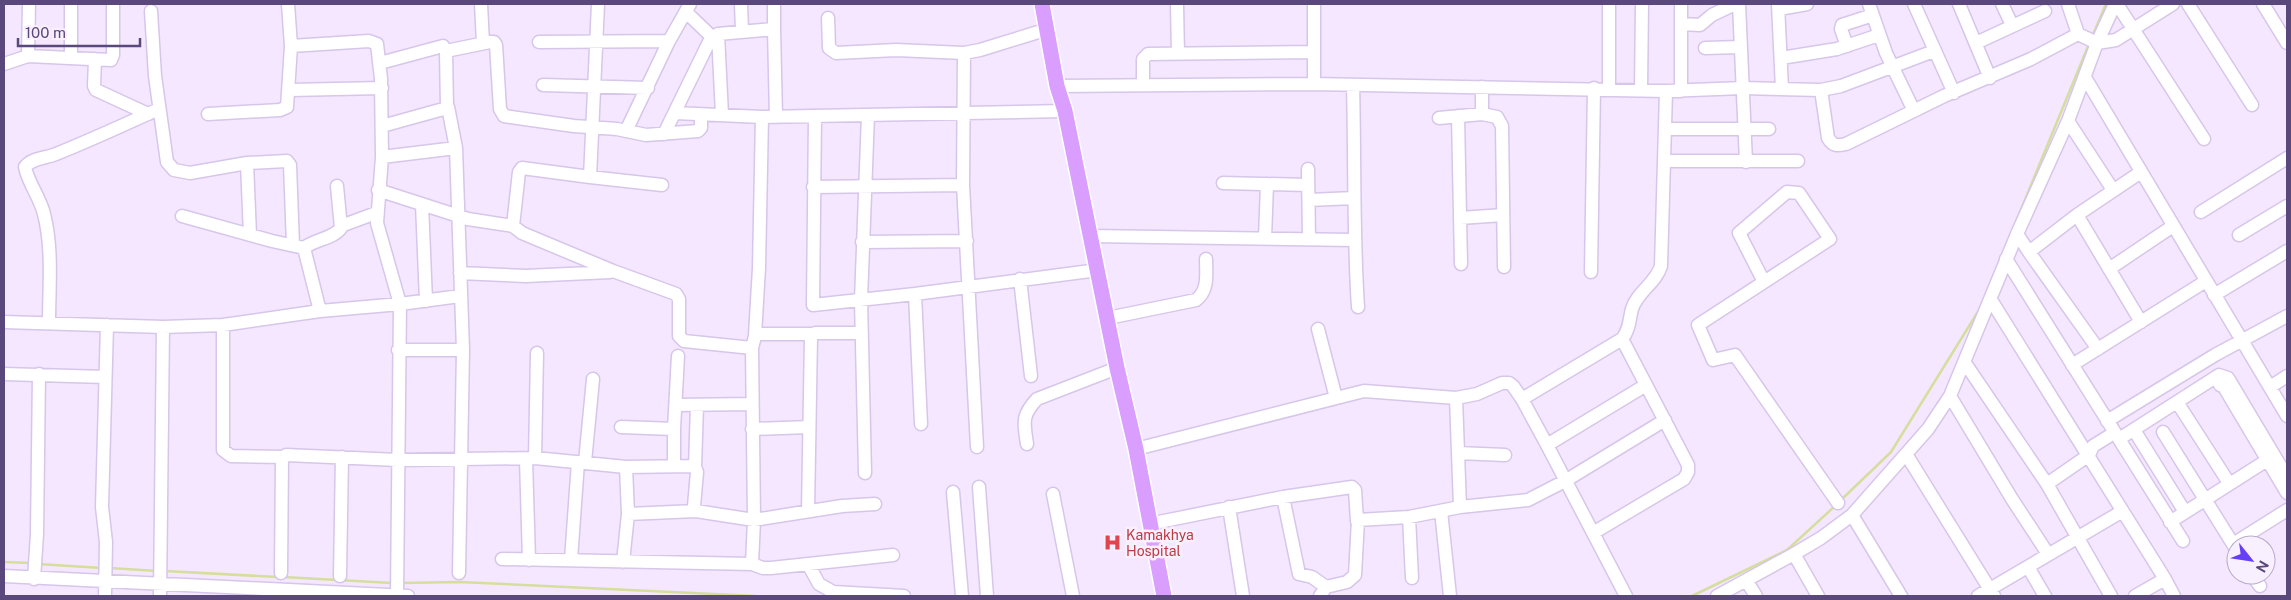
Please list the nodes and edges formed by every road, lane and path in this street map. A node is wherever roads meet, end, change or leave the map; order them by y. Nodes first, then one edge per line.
1 (28, 4) edge
2 (71, 4) edge
3 (113, 4) edge
4 (288, 4) edge
5 (482, 4) edge
6 (598, 4) edge
7 (741, 4) edge
8 (774, 4) edge
9 (1044, 4) edge
10 (1176, 4) edge
11 (1314, 4) edge
12 (1609, 4) edge
13 (1642, 4) edge
14 (1681, 4) edge
15 (1735, 4) edge
16 (1739, 4) edge
17 (1807, 4) edge
18 (1914, 4) edge
19 (1959, 4) edge
20 (2002, 4) edge
21 (2068, 4) edge
22 (2116, 4) edge
23 (2173, 4) edge
24 (2188, 4) edge
25 (2263, 4) edge
26 (1779, 6) edge
27 (689, 8) edge
28 (1871, 10) edge
29 (2045, 11) dead end
30 (151, 12) dead end
31 (828, 18) dead end
32 (1681, 24) junction
33 (2012, 25) junction
34 (774, 29) junction
35 (1048, 29) junction
36 (2134, 29) junction
37 (742, 30) junction
38 (1879, 35) junction
39 (715, 36) junction
40 (2087, 39) junction
41 (669, 41) junction
42 (539, 42) dead end
43 (596, 42) junction
44 (483, 43) junction
45 (1976, 43) junction
46 (2287, 43) edge
47 (291, 46) junction
48 (1847, 46) junction
49 (1705, 48) dead end
50 (1740, 48) junction
51 (446, 51) junction
52 (1934, 51) junction
53 (1314, 52) junction
54 (964, 53) junction
55 (1178, 54) junction
56 (28, 56) junction
57 (71, 57) junction
58 (1781, 58) junction
59 (95, 59) junction
60 (380, 63) junction
61 (4, 64) edge
62 (1893, 68) junction
63 (1990, 78) junction
64 (2086, 79) junction
65 (1314, 84) junction
66 (1143, 85) junction
67 (1354, 85) junction
68 (543, 86) dead end
69 (1057, 86) junction
70 (1482, 87) junction
71 (382, 88) junction
72 (594, 88) junction
73 (648, 88) junction
74 (1594, 88) junction
75 (1742, 88) junction
76 (1609, 89) junction
77 (1782, 89) junction
78 (290, 90) junction
79 (1641, 90) junction
80 (1821, 90) junction
81 (1666, 91) junction
82 (1681, 91) junction
83 (1954, 92) junction
84 (2252, 105) dead end
85 (448, 107) junction
86 (154, 111) junction
87 (1065, 111) junction
88 (1914, 111) junction
89 (964, 112) junction
90 (675, 113) junction
91 (208, 114) dead end
92 (1482, 114) junction
93 (868, 115) junction
94 (701, 116) junction
95 (722, 116) junction
96 (815, 116) junction
97 (1458, 116) junction
98 (762, 117) junction
99 (776, 117) junction
100 (1439, 118) dead end
101 (2068, 121) junction
102 (382, 126) junction
103 (592, 127) junction
104 (1666, 129) junction
105 (1745, 129) junction
106 (1769, 129) dead end
107 (626, 131) junction
108 (664, 134) junction
109 (2204, 139) dead end
110 (456, 148) junction
111 (382, 157) junction
112 (2287, 158) edge
113 (1665, 161) junction
114 (1798, 161) dead end
115 (1746, 162) junction
116 (247, 163) junction
117 (1308, 169) dead end
118 (2140, 172) junction
119 (590, 177) junction
120 (1223, 184) dead end
121 (1267, 184) junction
122 (662, 185) dead end
123 (963, 185) junction
124 (1308, 185) junction
125 (337, 186) dead end
126 (866, 186) junction
127 (813, 187) junction
128 (378, 190) junction
129 (2113, 190) junction
130 (1354, 198) junction
131 (1309, 200) junction
132 (422, 204) junction
133 (2287, 206) edge
134 (2201, 212) dead end
135 (376, 213) junction
136 (457, 215) junction
137 (1503, 215) junction
138 (2077, 215) junction
139 (182, 216) dead end
140 (1460, 218) junction
141 (342, 226) junction
142 (514, 226) junction
143 (2173, 226) junction
144 (2017, 234) junction
145 (250, 235) junction
146 (2239, 235) dead end
147 (1091, 236) junction
148 (1265, 238) junction
149 (1309, 239) junction
150 (1354, 240) junction
151 (862, 242) junction
152 (967, 242) junction
153 (299, 246) junction
154 (2287, 250) edge
155 (2029, 252) junction
156 (1206, 259) dead end
157 (2006, 259) junction
158 (1461, 264) dead end
159 (1504, 268) dead end
160 (2109, 269) junction
161 (1098, 270) junction
162 (612, 271) junction
163 (1591, 272) dead end
164 (460, 273) junction
165 (1020, 279) junction
166 (2206, 281) junction
167 (1764, 282) junction
168 (968, 287) junction
169 (915, 294) junction
170 (2214, 295) junction
171 (460, 296) junction
172 (861, 300) junction
173 (1991, 300) junction
174 (426, 301) junction
175 (400, 304) junction
176 (1358, 306) dead end
177 (320, 312) junction
178 (2287, 316) edge
179 (1108, 318) junction
180 (4, 322) edge
181 (2141, 322) junction
182 (49, 323) junction
183 (107, 325) junction
184 (223, 325) junction
185 (163, 327) junction
186 (1318, 329) dead end
187 (862, 333) junction
188 (813, 334) junction
189 (1622, 339) junction
190 (2244, 340) junction
191 (754, 342) junction
192 (2098, 349) junction
193 (398, 350) junction
194 (463, 350) junction
195 (538, 353) dead end
196 (2214, 355) junction
197 (678, 356) dead end
198 (1965, 363) junction
199 (2072, 364) junction
200 (1117, 368) junction
201 (4, 374) edge
202 (39, 374) junction
203 (1031, 376) dead end
204 (2287, 376) edge
205 (105, 377) junction
206 (593, 379) dead end
207 (2221, 380) junction
208 (1646, 385) junction
209 (2270, 387) junction
210 (1950, 396) junction
211 (1336, 398) junction
212 (1456, 398) junction
213 (1522, 399) junction
214 (752, 404) junction
215 (676, 405) junction
216 (697, 405) junction
217 (2178, 406) junction
218 (2287, 416) edge
219 (1665, 420) junction
220 (2107, 421) junction
221 (921, 424) dead end
222 (621, 427) dead end
223 (809, 427) junction
224 (674, 429) junction
225 (752, 429) junction
226 (2163, 432) dead end
227 (2135, 433) junction
228 (2118, 439) junction
229 (1027, 444) dead end
230 (1547, 445) junction
231 (977, 447) dead end
232 (1136, 449) junction
233 (1458, 453) junction
234 (1906, 454) junction
235 (1505, 455) dead end
236 (2089, 455) junction
237 (283, 457) junction
238 (342, 457) junction
239 (530, 458) junction
240 (2270, 458) junction
241 (460, 459) junction
242 (398, 460) junction
243 (581, 462) junction
244 (674, 466) junction
245 (626, 467) junction
246 (695, 467) junction
247 (865, 473) dead end
248 (2287, 476) edge
249 (1565, 481) junction
250 (2230, 483) junction
251 (2047, 484) junction
252 (979, 487) dead end
253 (953, 492) dead end
254 (2287, 493) edge
255 (1053, 494) dead end
256 (1283, 497) junction
257 (2204, 499) junction
258 (1838, 503) dead end
259 (875, 504) dead end
260 (1229, 507) junction
261 (1460, 507) junction
262 (2287, 510) edge
263 (696, 511) junction
264 (808, 511) junction
265 (1441, 511) junction
266 (2121, 512) junction
267 (2186, 512) junction
268 (628, 514) junction
269 (1852, 515) junction
270 (1409, 516) junction
271 (754, 520) junction
272 (1357, 521) junction
273 (2170, 522) junction
274 (1150, 524) junction
275 (1593, 533) junction
276 (2226, 535) edge
277 (2251, 535) edge
278 (2077, 538) junction
279 (2182, 541) dead end
280 (1794, 554) junction
281 (2048, 554) junction
282 (893, 555) dead end
283 (502, 559) dead end
284 (529, 560) junction
285 (572, 560) junction
286 (623, 562) junction
287 (752, 564) junction
288 (808, 564) junction
289 (2028, 567) junction
290 (36, 570) junction
291 (281, 573) dead end
292 (459, 573) dead end
293 (4, 576) edge
294 (106, 576) junction
295 (161, 576) junction
296 (340, 576) dead end
297 (1412, 578) dead end
298 (2165, 579) junction
299 (1746, 580) junction
300 (400, 590) edge
301 (1323, 591) edge
302 (291, 593) edge
303 (1992, 593) edge
304 (344, 594) edge
305 (105, 596) edge
306 (160, 596) edge
307 (904, 596) edge
308 (962, 596) edge
309 (987, 596) edge
310 (1073, 596) edge
311 (1164, 596) edge
312 (1243, 596) edge
313 (1450, 596) edge
314 (1626, 596) edge
315 (1717, 596) edge
316 (1756, 596) edge
317 (1818, 596) edge
318 (1901, 596) edge
319 (1978, 596) edge
320 (2045, 596) edge
321 (2111, 596) edge
322 (2135, 596) edge
323 (2174, 596) edge

1 - 56 street
2 - 57 street
3 - 59 street
4 - 47 street
5 - 44 street
6 - 43 street
7 - 37 street
8 - 34 street
9 - 35 main road
10 - 55 street
11 - 53 street
12 - 76 street
13 - 79 street
14 - 32 street
15 - 32 street
16 - 50 street
17 - 26 street
18 - 52 street
19 - 45 street
20 - 33 street
21 - 40 street
22 - 36 street
22 - 40 street
23 - 36 street
24 - 84 street
25 - 46 street
26 - 58 street
27 - 39 street
27 - 41 street
28 - 38 street
28 - 48 street
29 - 33 street
30 - 86 street
31 - 54 street
32 - 82 street
33 - 45 street
34 - 37 street
34 - 99 street
35 - 54 street
35 - 69 main road
36 - 40 street
36 - 109 street
37 - 39 street
38 - 48 street
38 - 62 street
39 - 90 street
39 - 95 street
40 - 63 street
40 - 64 street
41 - 43 street
41 - 73 street
42 - 43 street
43 - 72 street
44 - 51 street
44 - 103 street
45 - 63 street
47 - 60 street
47 - 78 street
48 - 58 street
49 - 50 street
50 - 75 street
51 - 60 street
51 - 85 street
52 - 62 street
52 - 83 street
53 - 55 street
53 - 65 street
54 - 89 street
55 - 66 street
56 - 57 street
56 - 61 street
57 - 59 street
58 - 77 street
59 - 86 street
60 - 71 street
62 - 80 street
62 - 88 street
63 - 83 street
64 - 101 street
64 - 118 street
65 - 66 street
65 - 67 street
66 - 69 street
67 - 70 street
67 - 130 street
68 - 72 street
69 - 87 main road
70 - 74 street
70 - 92 street
71 - 78 street
71 - 102 street
72 - 73 street
72 - 103 street
73 - 107 street
74 - 76 street
74 - 163 street
75 - 77 street
75 - 82 street
75 - 105 street
76 - 79 street
77 - 80 street
78 - 91 street
79 - 81 street
80 - 88 street
81 - 82 street
81 - 104 street
83 - 88 street
85 - 102 street
85 - 110 street
86 - 116 street
86 - 182 street
87 - 89 street
87 - 147 main road
89 - 93 street
89 - 123 street
90 - 94 street
90 - 108 street
92 - 97 street
92 - 137 street
93 - 96 street
93 - 126 street
94 - 95 street
94 - 108 street
95 - 98 street
96 - 99 street
96 - 127 street
97 - 100 street
97 - 140 street
98 - 99 street
98 - 191 street
101 - 129 street
101 - 144 street
102 - 111 street
103 - 107 street
103 - 119 street
104 - 105 street
104 - 113 street
105 - 106 street
105 - 115 street
107 - 108 street
110 - 111 street
110 - 136 street
111 - 128 street
112 - 134 street
113 - 115 street
113 - 189 street
114 - 115 street
116 - 145 street
116 - 153 street
117 - 124 street
118 - 129 street
118 - 143 street
119 - 122 street
119 - 142 street
120 - 121 street
121 - 124 street
121 - 148 street
123 - 126 street
123 - 152 street
124 - 131 street
125 - 141 street
126 - 127 street
126 - 151 street
127 - 172 street
128 - 132 street
128 - 135 street
129 - 138 street
130 - 131 street
130 - 150 street
131 - 149 street
132 - 136 street
132 - 174 street
133 - 146 street
135 - 141 street
135 - 175 street
136 - 142 street
136 - 164 street
137 - 140 street
137 - 159 street
138 - 155 street
138 - 160 street
139 - 145 street
140 - 158 street
141 - 153 street
142 - 162 street
143 - 160 street
143 - 166 street
144 - 155 street
144 - 157 street
145 - 153 street
147 - 148 street
147 - 161 main road
148 - 149 street
149 - 150 street
150 - 176 street
151 - 152 street
151 - 172 street
152 - 168 street
153 - 177 street
154 - 170 street
155 - 192 street
156 - 179 street
157 - 173 street
157 - 199 street
160 - 181 street
161 - 165 street
161 - 179 main road
162 - 164 street
162 - 191 street
164 - 171 street
165 - 168 street
165 - 203 street
166 - 170 street
166 - 181 street
167 - 167 street
167 - 258 street
168 - 169 street
168 - 231 street
169 - 172 street
169 - 221 street
170 - 190 street
171 - 174 street
171 - 194 street
172 - 187 street
173 - 198 street
173 - 236 street
174 - 175 street
175 - 177 street
175 - 193 street
177 - 184 street
178 - 190 street
179 - 200 main road
180 - 182 street
181 - 192 street
182 - 183 street
183 - 185 street
183 - 205 street
184 - 185 street
184 - 237 street
185 - 295 street
186 - 211 street
187 - 188 street
187 - 247 street
188 - 191 street
188 - 223 street
189 - 208 street
189 - 213 street
190 - 196 street
190 - 209 street
191 - 214 street
192 - 199 street
193 - 194 street
193 - 242 street
194 - 241 street
195 - 239 street
196 - 207 street
196 - 220 street
197 - 215 street
198 - 210 street
198 - 251 street
199 - 220 street
200 - 229 street
200 - 232 main road
201 - 202 street
202 - 205 street
202 - 290 street
204 - 209 street
205 - 294 street
206 - 243 street
207 - 217 street
207 - 240 street
208 - 219 street
208 - 230 street
209 - 218 street
210 - 234 street
210 - 281 street
211 - 212 street
211 - 232 street
212 - 213 street
212 - 233 street
213 - 230 street
214 - 216 street
214 - 225 street
215 - 216 street
215 - 224 street
216 - 246 street
217 - 227 street
217 - 250 street
219 - 249 street
219 - 275 street
220 - 228 street
222 - 224 street
223 - 225 street
223 - 264 street
224 - 244 street
225 - 271 street
226 - 257 street
227 - 228 street
227 - 267 street
228 - 236 street
228 - 273 street
230 - 249 street
232 - 274 main road
233 - 235 street
233 - 261 street
234 - 269 street
234 - 303 street
236 - 251 street
236 - 266 street
237 - 238 street
237 - 291 street
238 - 242 street
238 - 296 street
239 - 241 street
239 - 243 street
239 - 284 street
240 - 248 street
240 - 250 street
240 - 254 street
241 - 242 street
241 - 292 street
242 - 300 street
243 - 245 street
243 - 285 street
244 - 245 street
244 - 246 street
245 - 268 street
246 - 263 street
249 - 261 street
249 - 275 street
250 - 257 street
251 - 278 street
252 - 309 street
253 - 308 street
255 - 310 street
256 - 260 street
256 - 272 street
256 - 301 street
257 - 267 street
257 - 276 street
259 - 264 street
260 - 274 street
260 - 312 street
261 - 265 street
262 - 277 street
263 - 268 street
263 - 271 street
264 - 271 street
265 - 270 street
265 - 313 street
266 - 278 street
266 - 298 street
267 - 273 street
268 - 286 street
269 - 280 street
269 - 318 street
270 - 272 street
270 - 297 street
271 - 287 street
272 - 301 street
273 - 279 street
274 - 311 main road
275 - 314 street
278 - 281 street
278 - 321 street
280 - 299 street
280 - 317 street
281 - 289 street
282 - 288 street
283 - 284 street
284 - 285 street
285 - 286 street
286 - 287 street
287 - 288 street
288 - 307 street
289 - 303 street
289 - 320 street
290 - 293 street
290 - 294 street
294 - 295 street
294 - 305 street
295 - 302 street
295 - 306 street
298 - 322 street
298 - 323 street
299 - 315 street
299 - 316 street
300 - 304 street
302 - 304 street
303 - 319 street

